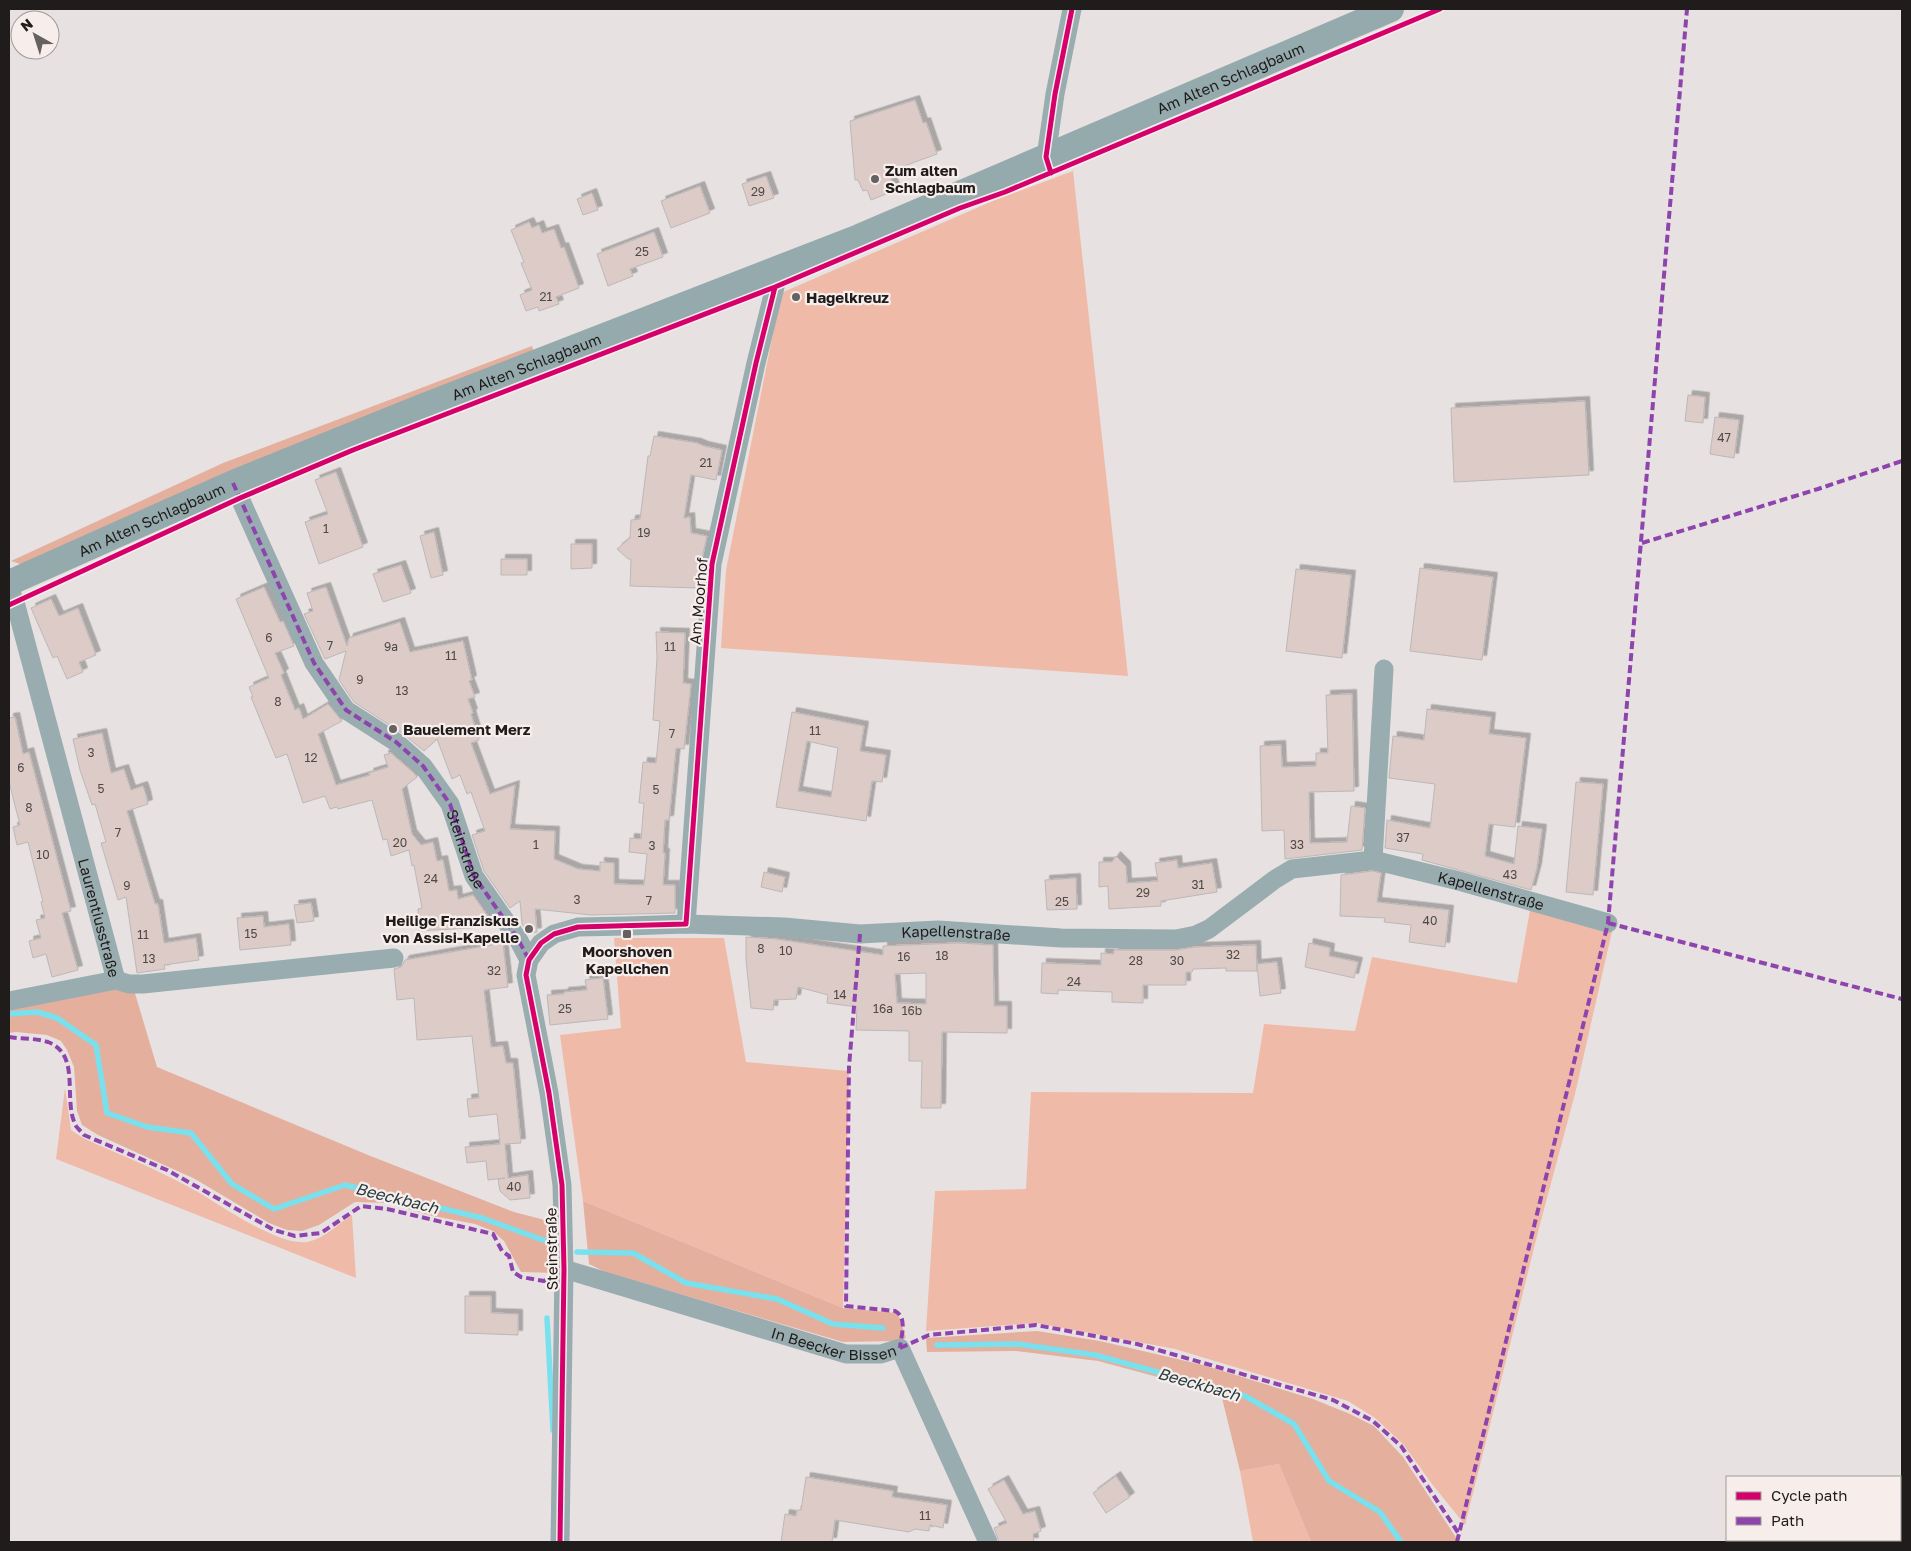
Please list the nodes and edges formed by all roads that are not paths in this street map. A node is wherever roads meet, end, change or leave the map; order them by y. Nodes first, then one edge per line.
1 (1072, 9) edge
2 (1391, 9) edge
3 (1046, 157) junction
4 (775, 270) junction
5 (234, 483) junction
6 (9, 583) edge
7 (9, 588) edge
8 (1384, 670) dead end
9 (1373, 860) junction
10 (1608, 923) dead end
11 (686, 924) junction
12 (394, 958) dead end
13 (529, 960) junction
14 (116, 980) junction
15 (9, 1001) edge
16 (564, 1269) junction
17 (560, 1542) edge
18 (988, 1542) edge

1 - 3 street
2 - 3 main road, Am Alten Schlagbaum
3 - 4 main road, Am Alten Schlagbaum
4 - 5 main road, Am Alten Schlagbaum
4 - 11 street, Am Moorhof
5 - 6 main road, Am Alten Schlagbaum
5 - 13 street, Steinstraße
7 - 14 street, Laurentiusstraße
8 - 9 street
9 - 10 street, Kapellenstraße
9 - 11 street, Kapellenstraße
11 - 13 street, Kapellenstraße
12 - 14 street, Laurentiusstraße
13 - 16 street, Steinstraße
14 - 15 street
16 - 17 street, Steinstraße
16 - 18 street, In Beecker Bissen

